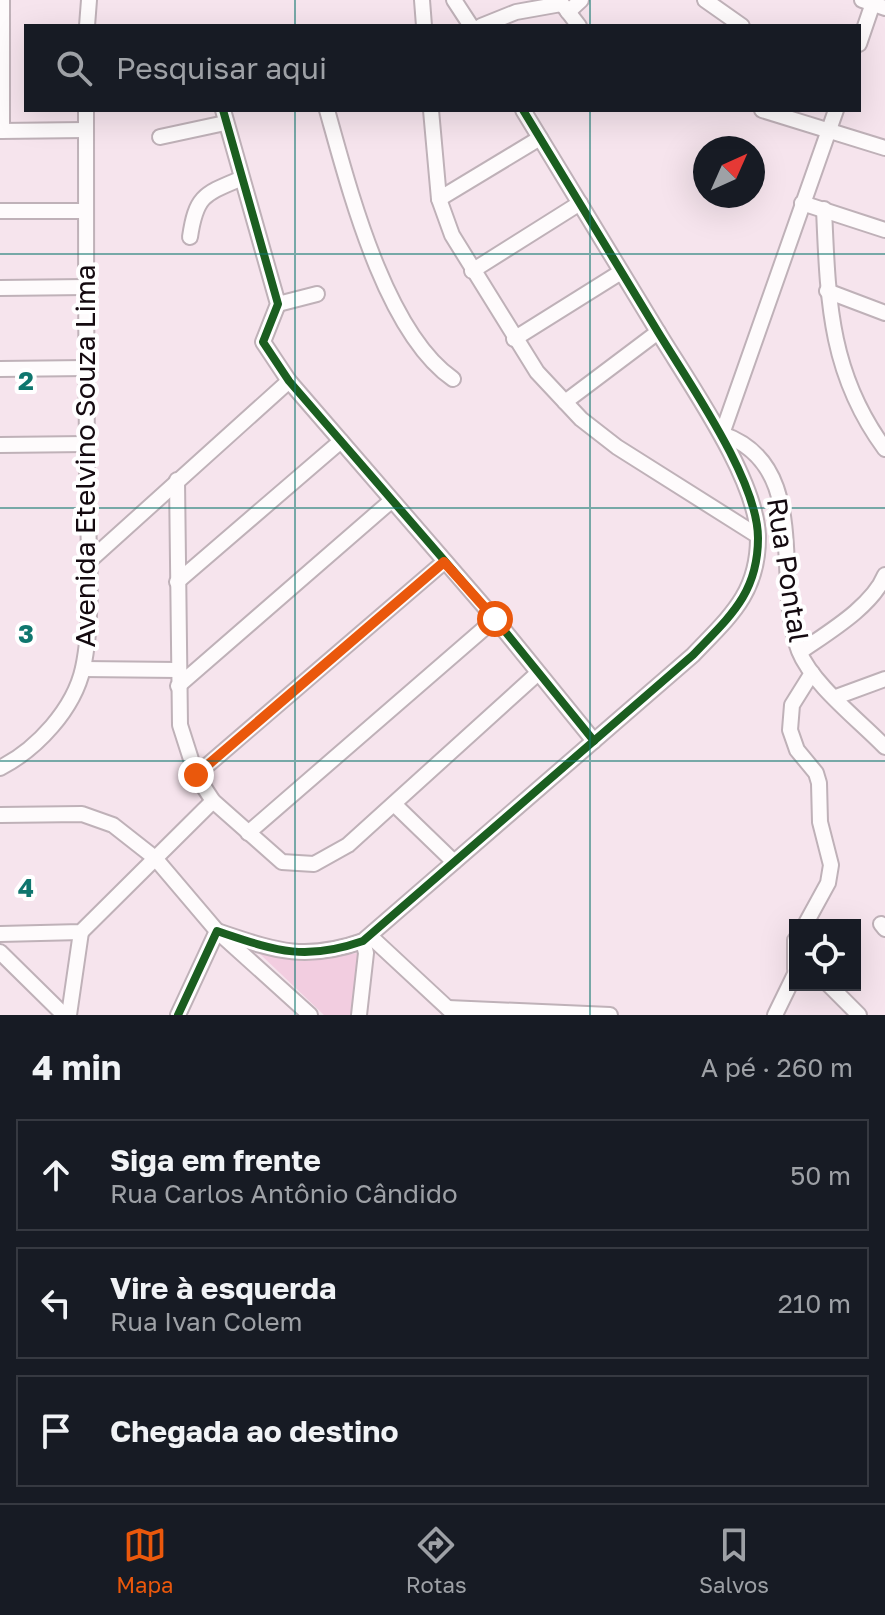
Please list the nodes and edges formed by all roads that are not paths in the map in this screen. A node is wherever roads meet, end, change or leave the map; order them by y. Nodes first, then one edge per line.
1 (2, 0) edge
2 (89, 0) edge
3 (422, 0) edge
4 (454, 0) edge
5 (581, 0) edge
6 (705, 0) edge
7 (873, 3) edge
8 (563, 5) edge
9 (87, 24) edge
10 (424, 24) edge
11 (470, 24) edge
12 (486, 24) edge
13 (577, 24) edge
14 (739, 24) edge
15 (861, 38) edge
16 (1, 53) edge
17 (86, 112) edge
18 (328, 112) edge
19 (431, 112) edge
20 (524, 112) edge
21 (769, 112) edge
22 (835, 112) edge
23 (224, 117) edge
24 (830, 129) junction
25 (86, 130) junction
26 (1, 131) edge
27 (160, 137) dead end
28 (540, 138) junction
29 (885, 148) edge
30 (240, 179) junction
31 (439, 199) junction
32 (580, 203) junction
33 (802, 203) junction
34 (824, 209) junction
35 (0, 211) edge
36 (86, 211) junction
37 (885, 230) edge
38 (190, 237) dead end
39 (472, 271) junction
40 (621, 272) junction
41 (86, 287) junction
42 (0, 288) edge
43 (827, 291) junction
44 (317, 294) dead end
45 (278, 304) junction
46 (885, 313) edge
47 (658, 332) junction
48 (514, 339) junction
49 (86, 368) junction
50 (0, 369) edge
51 (453, 379) dead end
52 (289, 381) junction
53 (565, 402) junction
54 (722, 434) junction
55 (341, 441) junction
56 (86, 444) junction
57 (0, 445) edge
58 (885, 449) edge
59 (177, 480) junction
60 (391, 501) junction
61 (758, 536) junction
62 (444, 562) junction
63 (87, 563) junction
64 (885, 575) edge
65 (177, 582) junction
66 (495, 619) junction
67 (800, 652) junction
68 (83, 669) junction
69 (538, 673) junction
70 (812, 673) junction
71 (178, 678) junction
72 (885, 679) edge
73 (836, 697) junction
74 (594, 741) junction
75 (885, 747) edge
76 (0, 768) edge
77 (196, 775) junction
78 (213, 801) junction
79 (394, 804) junction
80 (0, 815) edge
81 (248, 833) junction
82 (155, 858) junction
83 (454, 862) junction
84 (809, 919) edge
85 (217, 931) junction
86 (81, 932) junction
87 (0, 934) edge
88 (366, 938) junction
89 (0, 952) edge
90 (789, 984) edge
91 (835, 991) edge
92 (452, 1011) edge
93 (66, 1015) edge
94 (178, 1015) edge
95 (310, 1015) edge
96 (359, 1015) edge
97 (610, 1015) edge
98 (775, 1015) edge
99 (859, 1015) edge

1 - 16 street
2 - 9 street
3 - 10 street
4 - 11 street
5 - 8 street
6 - 14 street
7 - 15 street
8 - 12 street
8 - 13 street
16 - 26 street
17 - 25 street, Avenida Etelvino Souza Lima
18 - 51 street
19 - 31 street
20 - 28 street
21 - 24 street
22 - 24 street
23 - 27 street
23 - 30 street
24 - 29 street
24 - 33 street
25 - 26 street
25 - 36 street, Avenida Etelvino Souza Lima
28 - 31 street
28 - 32 street
30 - 38 street
30 - 45 street
31 - 39 street
32 - 39 street
32 - 40 street
33 - 34 street
33 - 54 street
34 - 37 street
34 - 43 street
35 - 36 street
36 - 41 street, Avenida Etelvino Souza Lima
39 - 48 street
40 - 47 street
40 - 48 street
41 - 42 street
41 - 49 street, Avenida Etelvino Souza Lima
43 - 46 street
43 - 58 street
44 - 45 street
45 - 52 street
47 - 53 street
47 - 54 street
48 - 53 street
49 - 50 street
49 - 56 street, Avenida Etelvino Souza Lima
52 - 55 street
52 - 59 street
53 - 61 street
54 - 61 street
54 - 67 street, Rua Pontal
55 - 60 street
55 - 65 street
56 - 57 street
56 - 63 street, Avenida Etelvino Souza Lima
59 - 63 street
59 - 65 street
60 - 62 street
60 - 71 street
61 - 74 street
62 - 66 street
62 - 77 street
63 - 68 street, Avenida Etelvino Souza Lima
64 - 67 street
65 - 71 street
66 - 69 street
66 - 81 street
67 - 70 street, Rua Pontal
68 - 71 street
68 - 76 street, Avenida Etelvino Souza Lima
69 - 74 street
69 - 79 street
70 - 73 street, Rua Pontal
70 - 84 street
71 - 77 street
72 - 73 street
73 - 75 street, Rua Pontal
74 - 83 street
77 - 78 street
78 - 81 street
78 - 82 street
79 - 81 street
79 - 83 street
80 - 82 street
82 - 85 street
82 - 86 street
83 - 88 street
85 - 88 street
85 - 94 street
85 - 95 street
86 - 87 street
86 - 93 street
88 - 92 street
88 - 96 street
89 - 93 street
90 - 98 street
91 - 99 street
92 - 97 street

